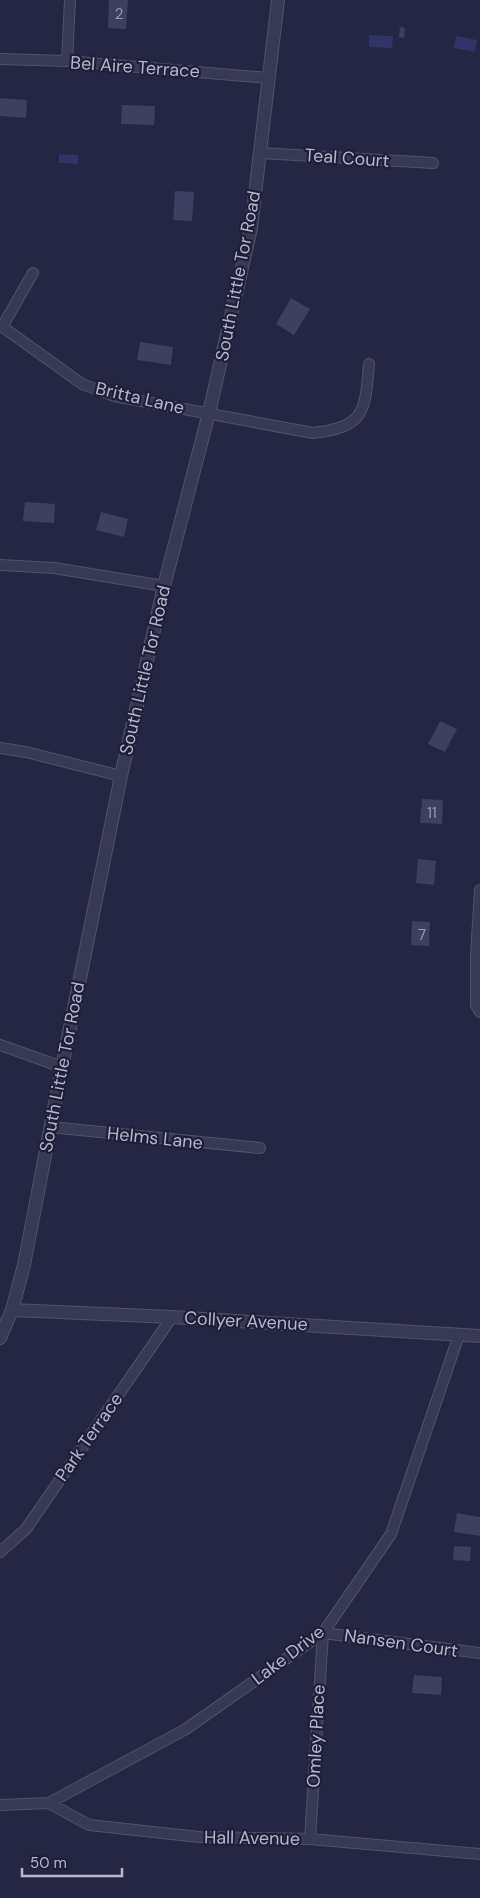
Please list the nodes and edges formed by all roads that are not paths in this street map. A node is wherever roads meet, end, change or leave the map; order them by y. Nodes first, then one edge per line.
1 (70, 0) edge
2 (278, 0) edge
3 (0, 59) edge
4 (67, 61) junction
5 (269, 78) junction
6 (261, 153) junction
7 (433, 164) dead end
8 (33, 274) dead end
9 (1, 326) edge
10 (369, 364) dead end
11 (209, 413) junction
12 (0, 565) edge
13 (164, 586) junction
14 (0, 748) edge
15 (121, 776) junction
16 (480, 890) edge
17 (480, 1012) edge
18 (0, 1045) edge
19 (62, 1067) junction
20 (50, 1127) junction
21 (260, 1148) dead end
22 (12, 1310) junction
23 (172, 1317) junction
24 (459, 1335) junction
25 (480, 1336) edge
26 (0, 1338) edge
27 (0, 1552) edge
28 (323, 1633) junction
29 (480, 1654) edge
30 (49, 1803) junction
31 (0, 1805) edge
32 (310, 1839) junction
33 (480, 1854) edge

1 - 4 street
2 - 5 street, South Little Tor Road
3 - 4 street, Bel Aire Terrace
4 - 5 street, Bel Aire Terrace
5 - 6 street, South Little Tor Road
6 - 7 street, Teal Court
6 - 11 street, South Little Tor Road
8 - 9 street
9 - 11 street, Britta Lane
10 - 11 street, Britta Lane
11 - 13 street, South Little Tor Road
12 - 13 street
13 - 15 street, South Little Tor Road
14 - 15 street
15 - 19 street, South Little Tor Road
16 - 17 street
18 - 19 street
19 - 20 street, South Little Tor Road
20 - 21 street, Helms Lane
20 - 22 street, South Little Tor Road
22 - 23 street, Collyer Avenue
22 - 26 street, South Little Tor Road
23 - 24 street, Collyer Avenue
23 - 27 street, Park Terrace
24 - 25 street, Collyer Avenue
24 - 28 street, Lake Drive
28 - 29 street, Nansen Court
28 - 30 street, Lake Drive
28 - 32 street, Omley Place
30 - 31 street
30 - 32 street, Hall Avenue
32 - 33 street, Hall Avenue

